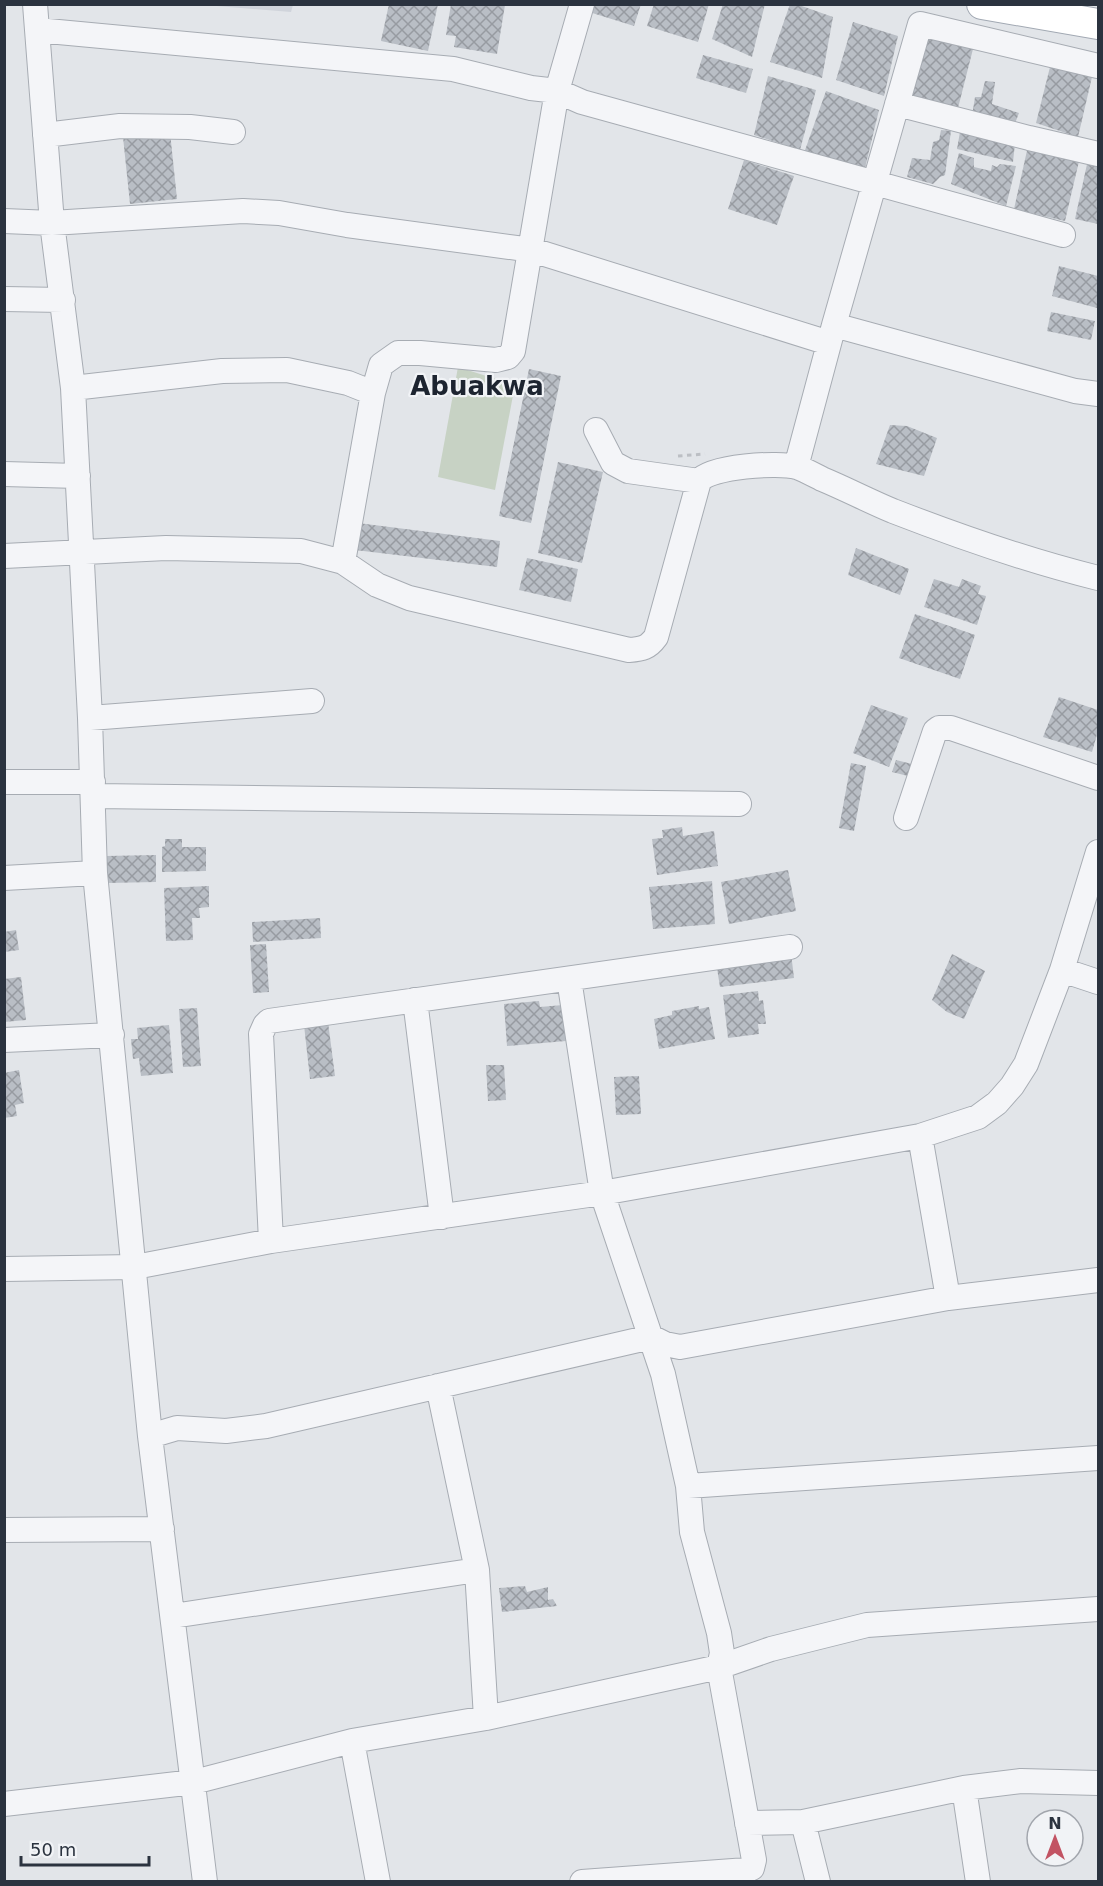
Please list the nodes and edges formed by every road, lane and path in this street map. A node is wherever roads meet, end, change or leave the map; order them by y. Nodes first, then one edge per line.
1 (35, 4) edge
2 (582, 4) edge
3 (982, 4) edge
4 (1098, 24) edge
5 (37, 30) junction
6 (1098, 66) edge
7 (557, 91) junction
8 (897, 104) junction
9 (233, 132) dead end
10 (45, 135) junction
11 (1098, 154) edge
12 (876, 182) junction
13 (4, 220) edge
14 (52, 223) junction
15 (1063, 235) dead end
16 (532, 250) junction
17 (4, 299) edge
18 (63, 300) junction
19 (831, 334) junction
20 (73, 388) junction
21 (373, 393) junction
22 (1098, 394) edge
23 (596, 430) dead end
24 (796, 467) junction
25 (4, 474) edge
26 (78, 476) junction
27 (699, 481) junction
28 (81, 552) junction
29 (4, 556) edge
30 (344, 562) junction
31 (1098, 578) edge
32 (312, 701) dead end
33 (90, 718) junction
34 (1098, 778) edge
35 (4, 782) edge
36 (93, 789) junction
37 (739, 804) dead end
38 (906, 818) dead end
39 (1098, 852) edge
40 (95, 873) junction
41 (4, 878) edge
42 (790, 947) dead end
43 (1062, 970) junction
44 (569, 979) junction
45 (1098, 982) edge
46 (415, 1000) junction
47 (112, 1035) junction
48 (4, 1040) edge
49 (920, 1136) junction
50 (602, 1193) junction
51 (442, 1217) junction
52 (271, 1241) junction
53 (135, 1267) junction
54 (4, 1269) edge
55 (1098, 1280) edge
56 (948, 1298) junction
57 (651, 1337) junction
58 (438, 1386) junction
59 (150, 1436) junction
60 (1098, 1458) edge
61 (688, 1486) junction
62 (162, 1529) junction
63 (4, 1530) edge
64 (477, 1570) junction
65 (1098, 1609) edge
66 (173, 1616) junction
67 (719, 1667) junction
68 (486, 1718) junction
69 (352, 1741) junction
70 (194, 1782) junction
71 (1098, 1783) edge
72 (964, 1788) junction
73 (4, 1804) edge
74 (803, 1822) junction
75 (747, 1823) junction
76 (205, 1881) edge
77 (378, 1881) edge
78 (582, 1881) edge
79 (818, 1881) edge
80 (978, 1881) edge

1 - 5 street
2 - 7 street
3 - 4 main road
5 - 7 street
5 - 10 street
6 - 8 street
7 - 12 street
7 - 16 street
8 - 11 street
8 - 12 street
9 - 10 street
10 - 14 street
12 - 15 street
12 - 19 street
13 - 14 street
14 - 16 street
14 - 18 street
16 - 19 street
16 - 21 street
17 - 18 street
18 - 20 street
19 - 22 street
19 - 24 street
20 - 21 street
20 - 26 street
21 - 30 street
23 - 27 street
24 - 27 street
24 - 31 street
25 - 26 street
26 - 28 street
27 - 30 street
28 - 29 street
28 - 30 street
28 - 33 street
32 - 33 street
33 - 36 street
34 - 38 street
35 - 36 street
36 - 37 street
36 - 40 street
39 - 43 street
40 - 41 street
40 - 47 street
42 - 44 street
43 - 45 street
43 - 49 street
44 - 46 street
44 - 50 street
46 - 51 street
46 - 52 street
47 - 48 street
47 - 53 street
49 - 50 street
49 - 56 street
50 - 51 street
50 - 57 street
51 - 52 street
52 - 53 street
53 - 54 street
53 - 59 street
55 - 56 street
56 - 57 street
57 - 58 street
57 - 61 street
58 - 59 street
58 - 64 street
59 - 62 street
60 - 61 street
61 - 67 street
62 - 63 street
62 - 66 street
64 - 66 street
64 - 68 street
65 - 67 street
66 - 70 street
67 - 68 street
67 - 75 street
68 - 69 street
69 - 70 street
69 - 77 street
70 - 73 street
70 - 76 street
71 - 72 street
72 - 74 street
72 - 80 street
74 - 75 street
74 - 79 street
75 - 78 street

